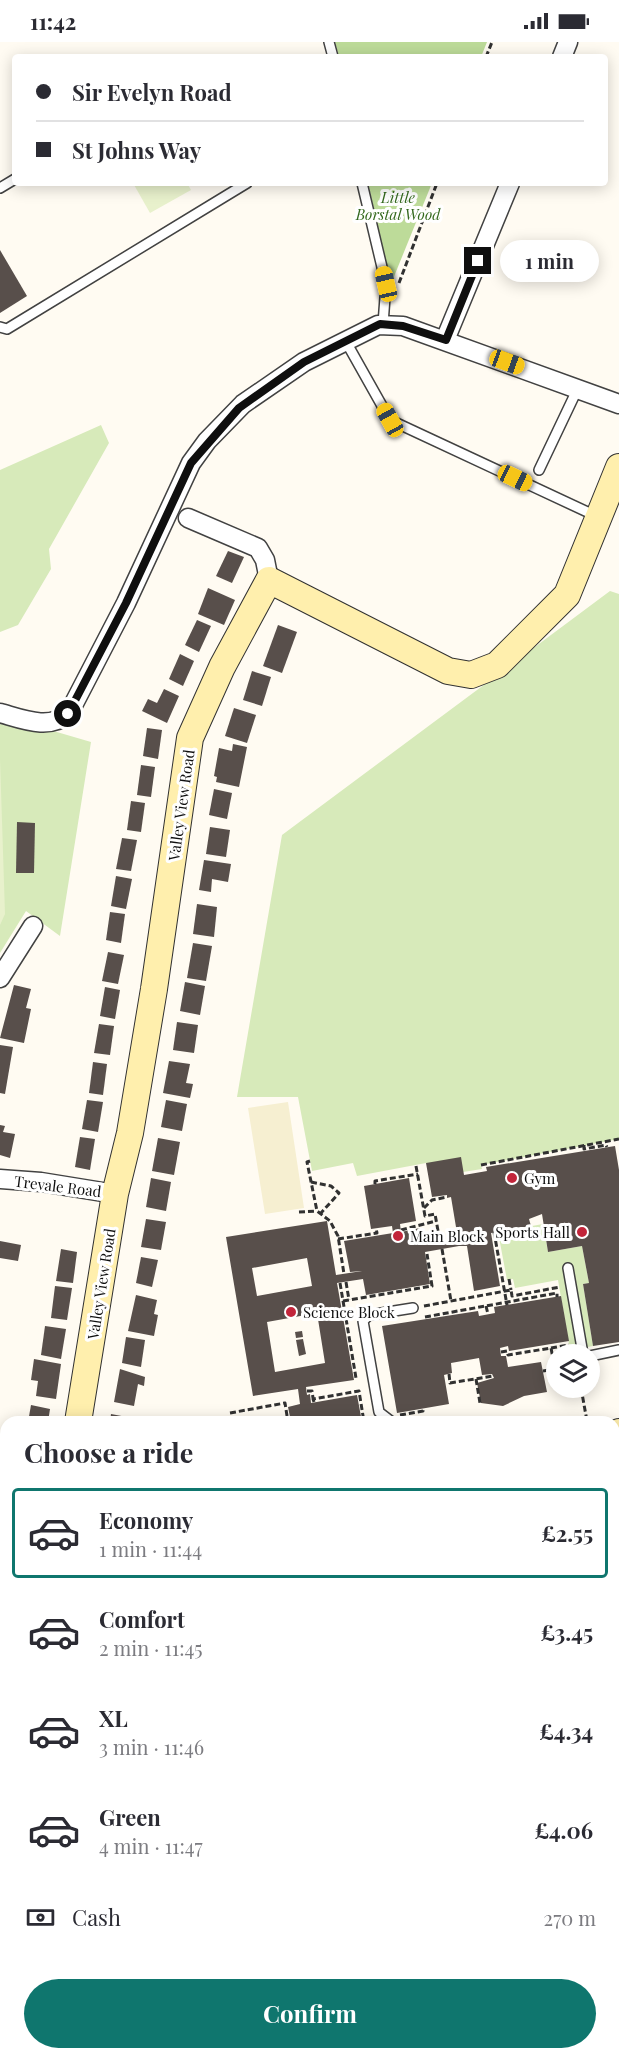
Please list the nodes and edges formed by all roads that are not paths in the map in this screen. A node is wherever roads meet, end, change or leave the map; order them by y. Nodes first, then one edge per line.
1 (242, 186) edge
2 (363, 186) edge
3 (509, 186) edge
4 (383, 324) junction
5 (0, 327) edge
6 (345, 340) junction
7 (446, 340) junction
8 (579, 388) junction
9 (619, 405) edge
10 (619, 467) edge
11 (539, 470) dead end
12 (598, 517) junction
13 (188, 518) dead end
14 (269, 579) junction
15 (0, 713) edge
16 (33, 927) dead end
17 (0, 978) edge
18 (0, 1179) edge
19 (115, 1194) junction
20 (568, 1268) dead end
21 (413, 1308) dead end
22 (581, 1344) edge
23 (619, 1350) edge
24 (600, 1354) edge
25 (79, 1416) edge
26 (384, 1416) edge

1 - 5 lane
2 - 4 lane
3 - 7 street
4 - 6 street
4 - 7 street
6 - 12 lane
6 - 15 street
7 - 8 street
8 - 9 street
8 - 11 lane
10 - 12 street
12 - 14 street
13 - 14 street
14 - 19 street, Valley View Road
16 - 17 street
18 - 19 street, Trevale Road
19 - 25 street, Valley View Road
20 - 22 lane
21 - 26 lane
23 - 24 lane

